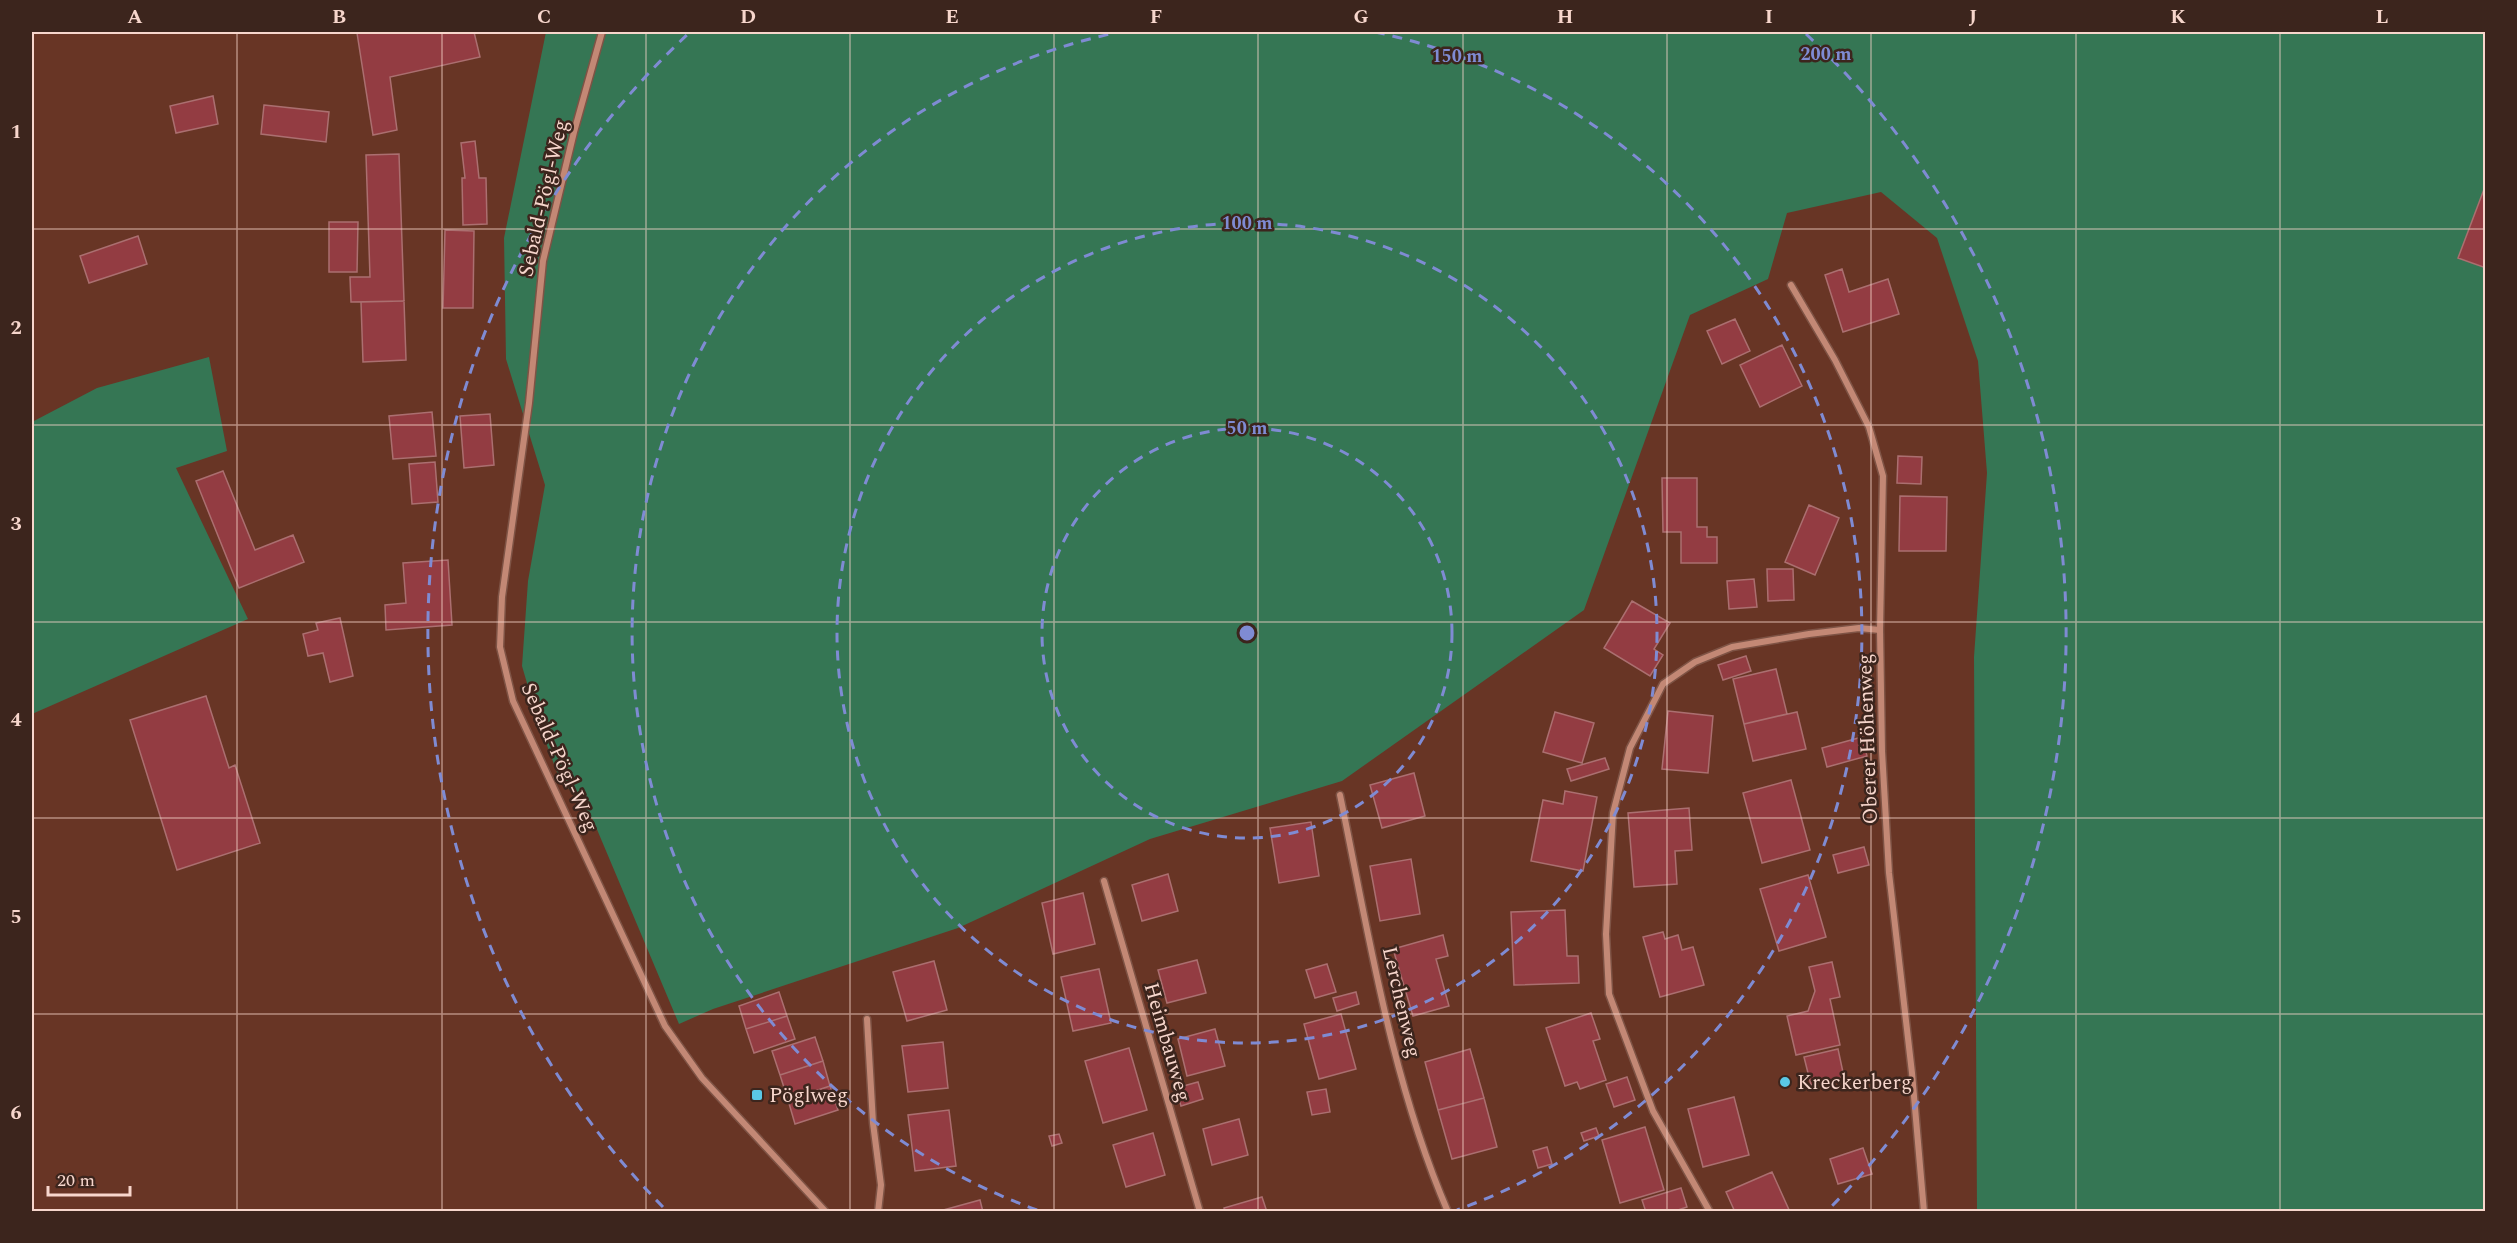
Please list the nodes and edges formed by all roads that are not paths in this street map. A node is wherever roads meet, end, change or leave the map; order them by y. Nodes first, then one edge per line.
1 (602, 32) edge
2 (1791, 285) dead end
3 (1880, 630) junction
4 (1340, 795) dead end
5 (1104, 881) dead end
6 (867, 1019) dead end
7 (826, 1212) edge
8 (878, 1212) edge
9 (1200, 1212) edge
10 (1448, 1212) edge
11 (1710, 1212) edge
12 (1924, 1212) edge

1 - 7 street, Sebald-Pögl-Weg
2 - 3 street, Oberer Höhenweg
3 - 11 street
3 - 12 street, Oberer Höhenweg
4 - 10 street, Lerchenweg
5 - 9 street, Heimbauweg
6 - 8 street

